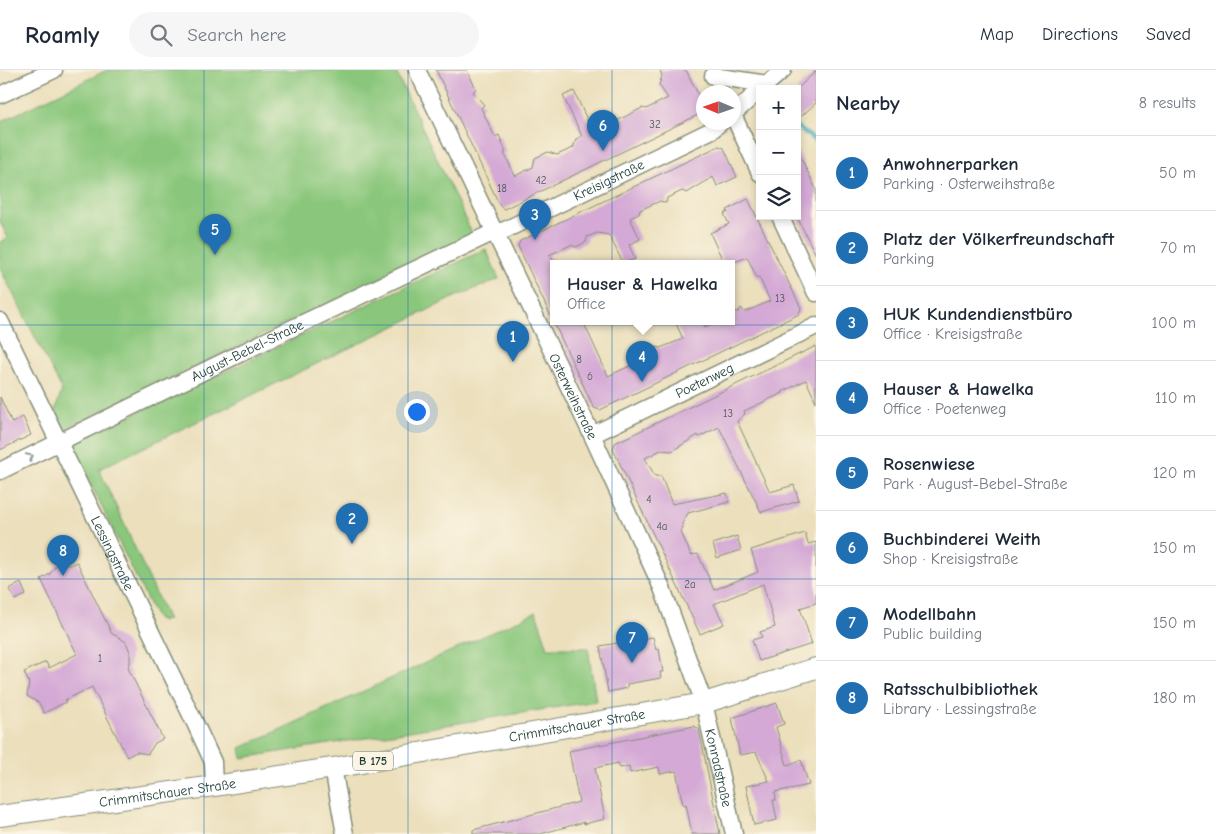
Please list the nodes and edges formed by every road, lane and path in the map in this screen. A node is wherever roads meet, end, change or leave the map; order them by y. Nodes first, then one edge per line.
1 (54, 70) edge
2 (418, 70) edge
3 (783, 70) edge
4 (711, 73) edge
5 (717, 85) edge
6 (766, 85) edge
7 (756, 86) edge
8 (756, 94) edge
9 (0, 95) edge
10 (741, 107) edge
11 (712, 130) edge
12 (740, 130) edge
13 (756, 164) edge
14 (782, 220) edge
15 (494, 232) junction
16 (816, 293) edge
17 (0, 321) edge
18 (816, 326) edge
19 (592, 435) junction
20 (60, 442) junction
21 (0, 471) edge
22 (816, 668) edge
23 (704, 703) junction
24 (333, 768) junction
25 (214, 786) junction
26 (0, 816) edge
27 (346, 834) edge
28 (734, 834) edge

1 - 9 street
2 - 15 street, Osterweihstraße
3 - 6 street
4 - 5 street
4 - 7 street
8 - 10 street
11 - 15 street, Kreisigstraße
12 - 13 street
14 - 16 street
15 - 19 street, Osterweihstraße
15 - 20 street, August-Bebel-Straße
17 - 20 street, Lessingstraße
18 - 19 street, Poetenweg
19 - 23 street, Osterweihstraße
21 -> 20 street, August-Bebel-Straße
20 - 25 street, Lessingstraße
22 - 23 main road, Crimmitschauer Straße / B 175
23 - 24 main road, Crimmitschauer Straße / B 175
23 - 28 street, Konradstraße
24 - 25 main road, Crimmitschauer Straße / B 175
24 - 27 street
25 - 26 main road, Crimmitschauer Straße / B 175

